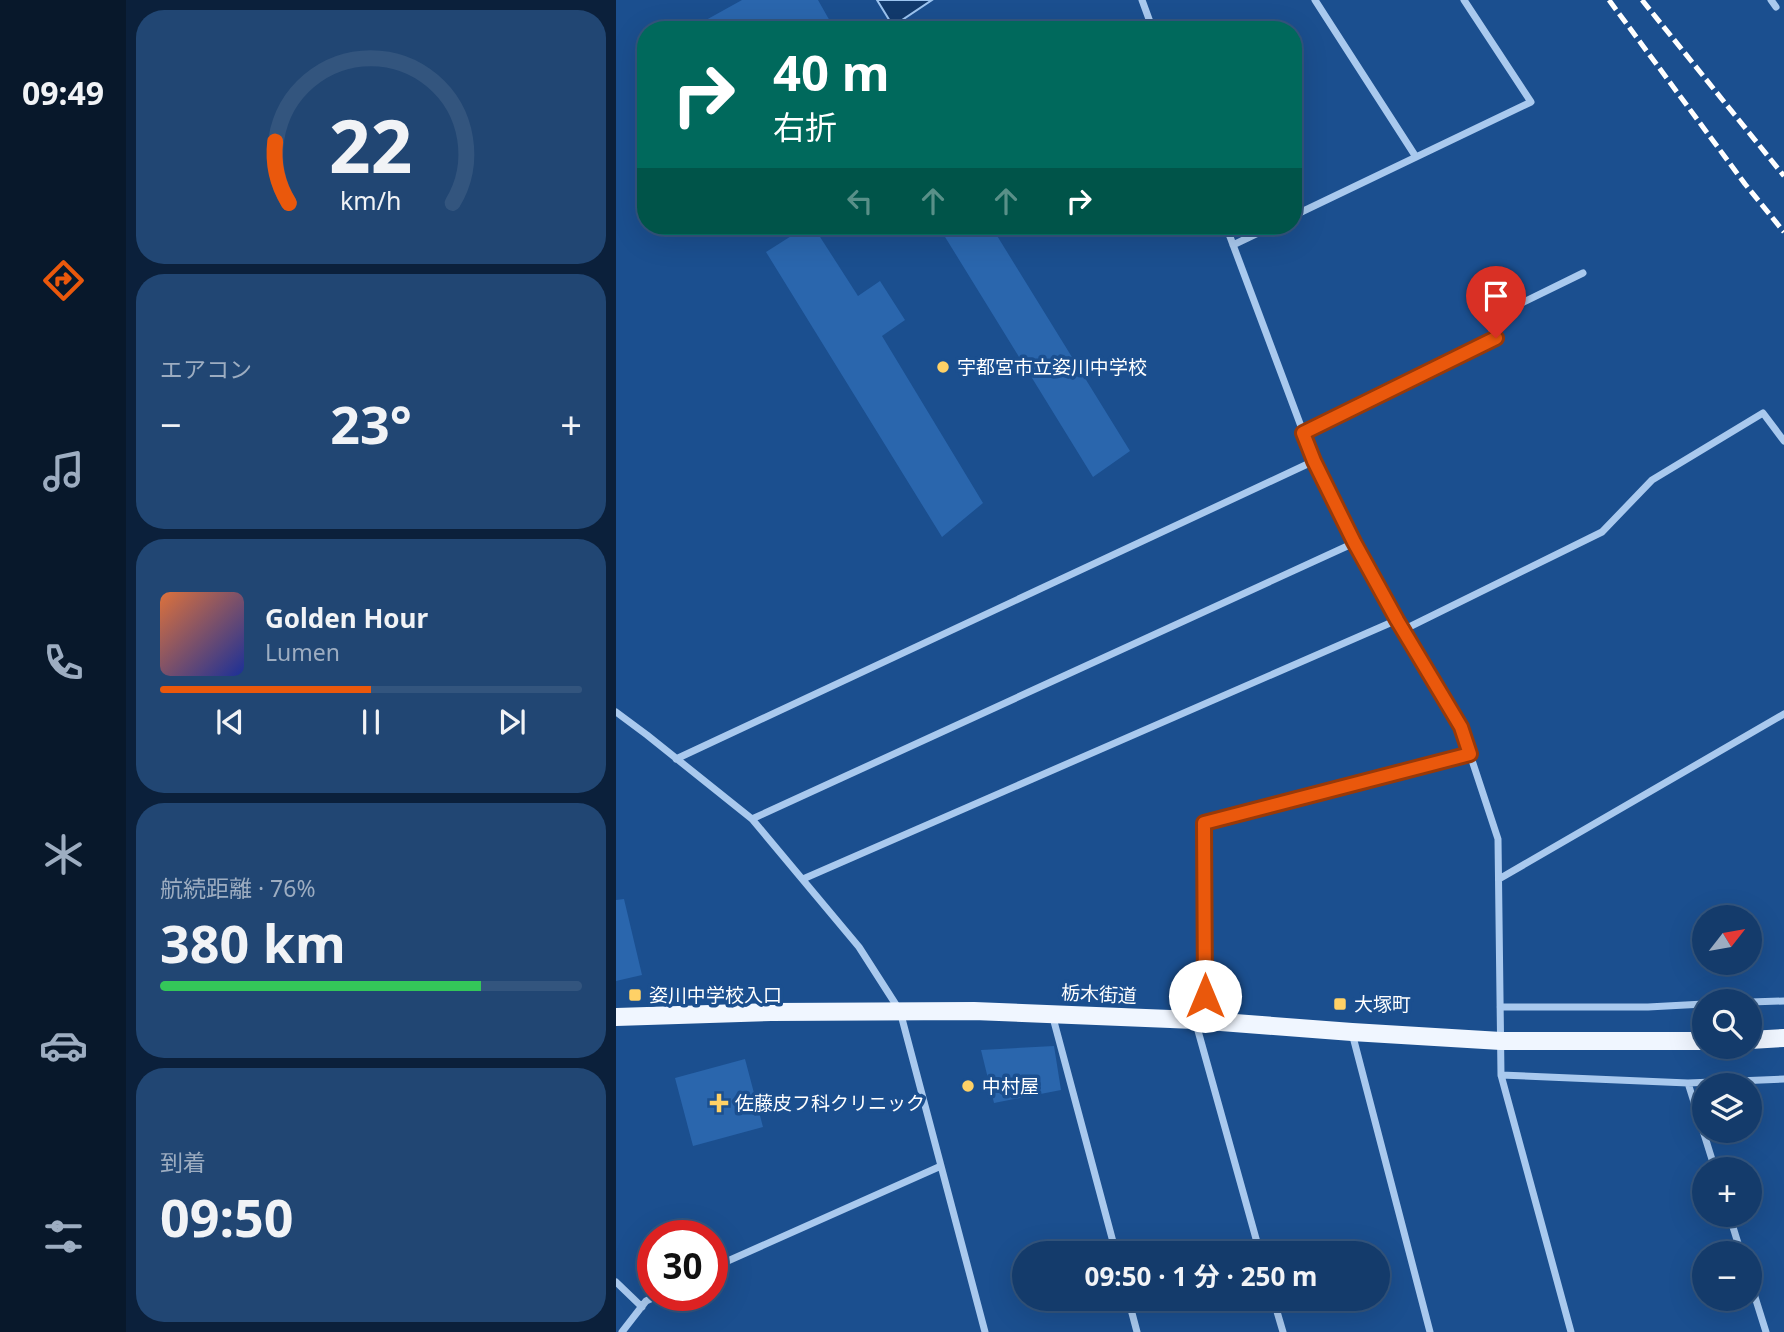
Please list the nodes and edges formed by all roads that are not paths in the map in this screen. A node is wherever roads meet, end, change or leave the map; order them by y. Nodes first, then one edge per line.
1 (1142, 0) edge
2 (1315, 0) edge
3 (1464, 0) edge
4 (1150, 21) edge
5 (1416, 158) junction
6 (1302, 212) edge
7 (1230, 235) edge
8 (1253, 235) edge
9 (1233, 244) junction
10 (1583, 273) dead end
11 (1303, 433) junction
12 (1784, 441) edge
13 (1314, 461) junction
14 (1354, 542) junction
15 (1397, 620) junction
16 (1403, 630) junction
17 (616, 712) edge
18 (1784, 714) edge
19 (1470, 754) junction
20 (677, 758) junction
21 (752, 819) junction
22 (803, 879) junction
23 (1499, 879) junction
24 (1784, 1000) edge
25 (1762, 1001) edge
26 (1692, 1005) edge
27 (1500, 1007) junction
28 (900, 1011) junction
29 (1052, 1013) junction
30 (616, 1017) edge
31 (1200, 1020) junction
32 (1352, 1032) junction
33 (1784, 1038) edge
34 (1762, 1039) edge
35 (1501, 1041) junction
36 (1692, 1041) edge
37 (1502, 1075) junction
38 (1784, 1079) edge
39 (1688, 1083) junction
40 (1711, 1157) edge
41 (941, 1166) junction
42 (1113, 1241) edge
43 (1257, 1241) edge
44 (728, 1261) edge
45 (616, 1282) edge
46 (637, 1302) edge
47 (639, 1311) edge
48 (1131, 1311) edge
49 (1277, 1311) edge
50 (1759, 1311) edge
51 (622, 1332) edge
52 (985, 1332) edge
53 (1137, 1332) edge
54 (1283, 1332) edge
55 (1430, 1332) edge
56 (1571, 1332) edge
57 (1766, 1332) edge

1 - 4 street
2 - 5 street
3 - 5 street
5 - 6 street
7 - 9 street
8 - 9 street
9 - 11 street
10 - 11 street
11 - 13 street
12 - 16 street
13 - 14 street
13 - 20 street
14 - 15 street
14 - 21 street
15 - 16 street
15 - 22 street
16 - 19 street
17 - 20 street
18 - 23 street
19 - 23 street
19 - 31 street
20 - 21 street
21 - 22 street
22 - 28 street
23 - 27 street
24 - 25 street
26 - 27 street
27 - 35 street
28 - 29 main road, 栃木街道
28 - 30 main road, 栃木街道
28 - 41 street
29 - 31 main road, 栃木街道
29 - 42 street
31 - 32 main road, 栃木街道
31 - 43 street
32 - 35 main road, 栃木街道
32 - 55 street
33 - 34 main road
35 - 36 main road, 栃木街道
35 - 37 street
37 - 39 street
37 - 56 street
38 - 39 street
39 - 40 street
41 - 44 street
41 - 52 street
45 - 46 street
47 - 51 street
48 - 53 street
49 - 54 street
50 - 57 street

